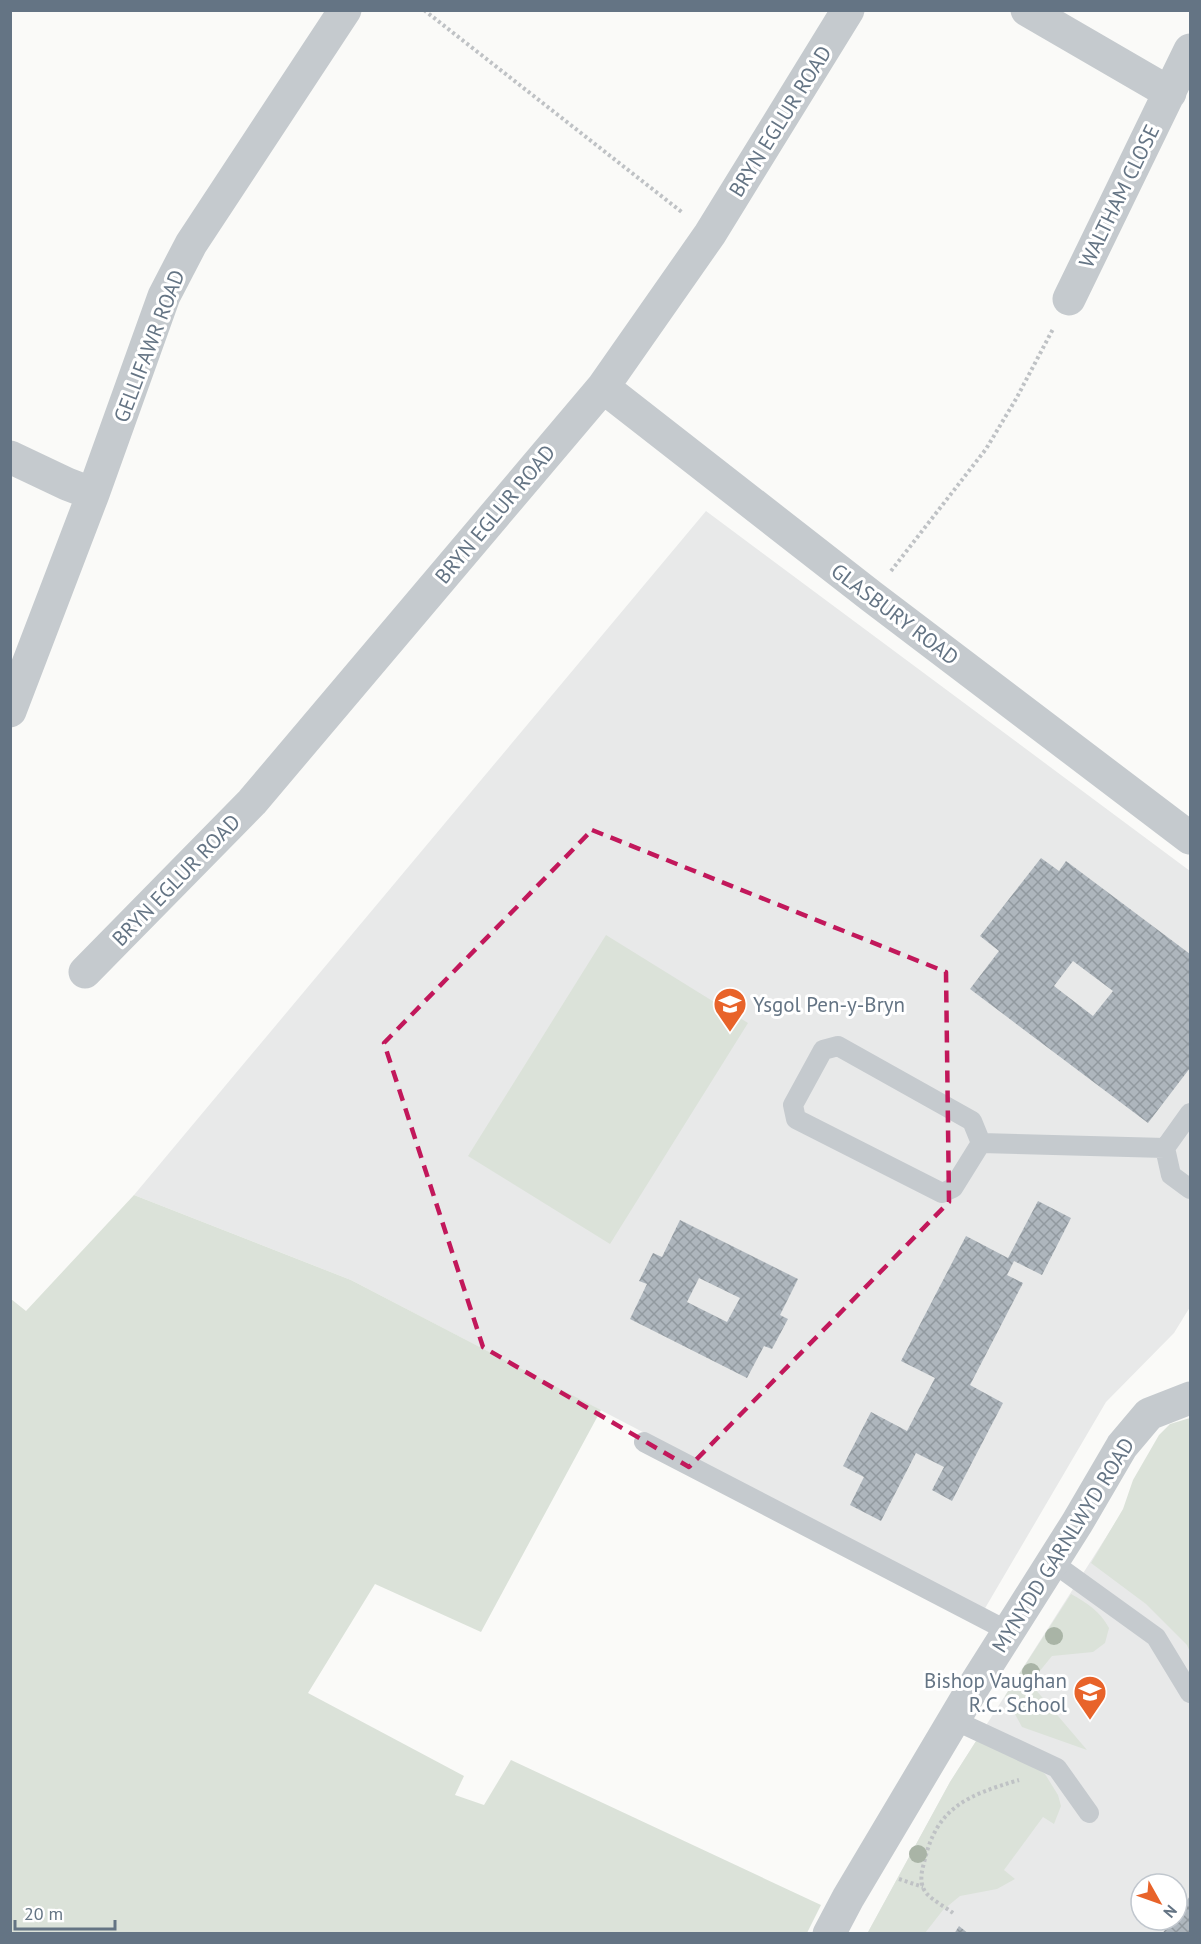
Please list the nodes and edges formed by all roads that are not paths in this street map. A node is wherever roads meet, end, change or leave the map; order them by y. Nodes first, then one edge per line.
1 (345, 10) edge
2 (848, 10) edge
3 (1028, 10) edge
4 (1191, 50) edge
5 (1170, 93) junction
6 (1069, 299) road end
7 (603, 387) junction
8 (10, 457) edge
9 (93, 494) junction
10 (10, 711) edge
11 (1191, 837) edge
12 (85, 972) dead end
13 (1191, 1113) edge
14 (981, 1143) junction
15 (1165, 1148) junction
16 (1191, 1189) edge
17 (1191, 1398) edge
18 (644, 1442) dead end
19 (1052, 1562) junction
20 (1008, 1631) junction
21 (1191, 1693) edge
22 (954, 1720) junction
23 (1089, 1813) dead end
24 (829, 1934) edge

1 - 9 street, GELLIFAWR ROAD
2 - 7 street, BRYN EGLUR ROAD
3 - 5 street
4 - 5 street, WALTHAM CLOSE
5 - 6 street, WALTHAM CLOSE
7 - 11 street, GLASBURY ROAD
7 - 12 street, BRYN EGLUR ROAD
8 - 9 street
9 - 10 street, GELLIFAWR ROAD
13 - 15 lane
14 - 14 lane
14 - 15 lane
15 - 16 lane
17 - 19 street, MYNYDD GARNLWYD ROAD
18 - 20 lane
19 - 20 street, MYNYDD GARNLWYD ROAD
19 - 21 lane
20 - 22 street, MYNYDD GARNLWYD ROAD
22 - 23 lane
22 - 24 street, MYNYDD GARNLWYD ROAD

